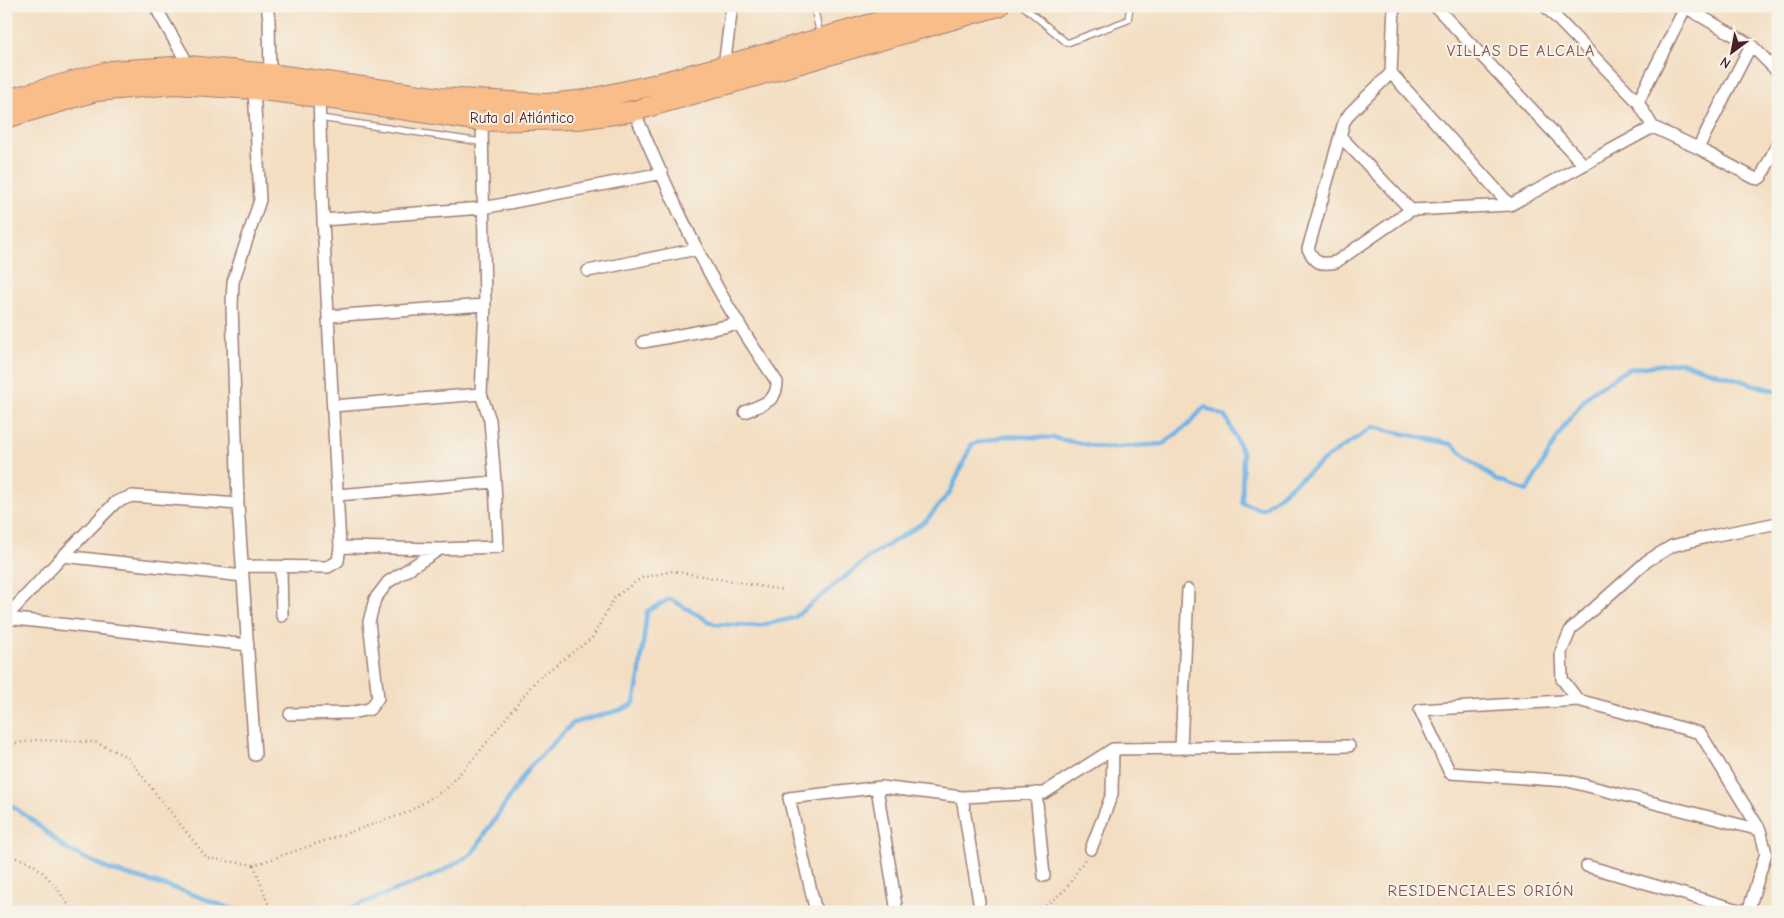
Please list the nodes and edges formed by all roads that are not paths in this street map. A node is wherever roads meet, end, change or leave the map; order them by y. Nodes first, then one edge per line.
1 (155, 6) edge
2 (267, 6) edge
3 (732, 6) edge
4 (814, 6) edge
5 (935, 6) edge
6 (1000, 6) edge
7 (1023, 6) edge
8 (1130, 6) edge
9 (1394, 6) edge
10 (1435, 6) edge
11 (1545, 6) edge
12 (1684, 7) edge
13 (821, 40) junction
14 (1751, 44) junction
15 (190, 66) junction
16 (724, 66) junction
17 (1778, 72) edge
18 (1391, 73) junction
19 (270, 74) junction
20 (254, 89) junction
21 (319, 97) junction
22 (6, 100) edge
23 (1638, 102) junction
24 (634, 111) junction
25 (6, 118) edge
26 (320, 118) junction
27 (482, 121) junction
28 (1652, 127) junction
29 (1341, 137) junction
30 (481, 142) junction
31 (1778, 143) edge
32 (1698, 148) junction
33 (1584, 164) junction
34 (662, 173) junction
35 (1510, 206) junction
36 (483, 208) junction
37 (1411, 210) junction
38 (323, 220) junction
39 (698, 249) junction
40 (588, 271) dead end
41 (485, 305) junction
42 (329, 316) junction
43 (738, 324) junction
44 (643, 342) dead end
45 (481, 394) junction
46 (333, 406) junction
47 (745, 412) dead end
48 (495, 482) junction
49 (337, 495) junction
50 (238, 504) junction
51 (1778, 523) edge
52 (340, 547) junction
53 (440, 549) junction
54 (63, 556) junction
55 (281, 567) junction
56 (243, 571) junction
57 (1188, 590) dead end
58 (282, 616) dead end
59 (6, 617) edge
60 (248, 645) junction
61 (1578, 700) junction
62 (290, 714) dead end
63 (1349, 746) dead end
64 (1181, 748) junction
65 (1113, 749) junction
66 (255, 756) dead end
67 (877, 788) junction
68 (1036, 792) junction
69 (962, 797) junction
70 (1760, 830) junction
71 (1091, 849) road end
72 (1587, 866) dead end
73 (1044, 876) dead end
74 (979, 902) dead end
75 (896, 906) dead end
76 (816, 912) edge
77 (1747, 912) edge

1 - 15 street
2 - 19 street
3 - 16 street
4 - 13 lane
5 - 13 highway, Ruta al Atlántico
6 - 24 highway, Ruta al Atlántico
7 - 8 lane
9 - 18 street
10 - 33 street
11 - 23 street
12 - 14 street
12 - 23 street
13 - 16 highway, Ruta al Atlántico
14 - 17 street
14 - 32 street
15 - 19 highway, Ruta al Atlántico
15 - 22 highway, Ruta al Atlántico
16 - 19 highway, Ruta al Atlántico
18 - 29 street
18 - 35 street
20 - 21 highway, Ruta al Atlántico
20 - 25 highway, Ruta al Atlántico
20 - 50 street
21 - 26 street
21 - 27 highway, Ruta al Atlántico
23 - 28 street
24 - 27 highway, Ruta al Atlántico
24 - 34 street
26 - 30 lane
26 - 38 street
27 - 30 street
28 - 32 street
28 - 33 street
29 - 37 street
29 - 37 street
30 - 36 street
31 - 32 street
33 - 35 street
34 - 36 street
34 - 39 street
35 - 37 street
36 - 38 street
36 - 41 street
38 - 42 street
39 - 40 street
39 - 43 street
41 - 42 street
41 - 45 street
42 - 46 street
43 - 44 street
43 - 47 street
45 - 46 street
45 - 48 street
46 - 49 street
48 - 49 street
48 - 53 street
49 - 52 street
50 - 54 street
50 - 56 street
51 - 61 street
52 - 53 street
52 - 55 street
53 - 62 street
54 - 56 street
54 - 59 street
55 - 56 street
55 - 58 street
56 - 60 street
57 - 64 street
59 - 60 street
60 - 66 street
61 - 70 street
61 - 70 street
63 - 64 street
64 - 65 street
65 - 68 street
65 - 71 street
67 - 69 street
67 - 75 street
67 - 76 street
68 - 69 street
68 - 73 street
69 - 74 street
70 - 77 street
72 - 77 street

